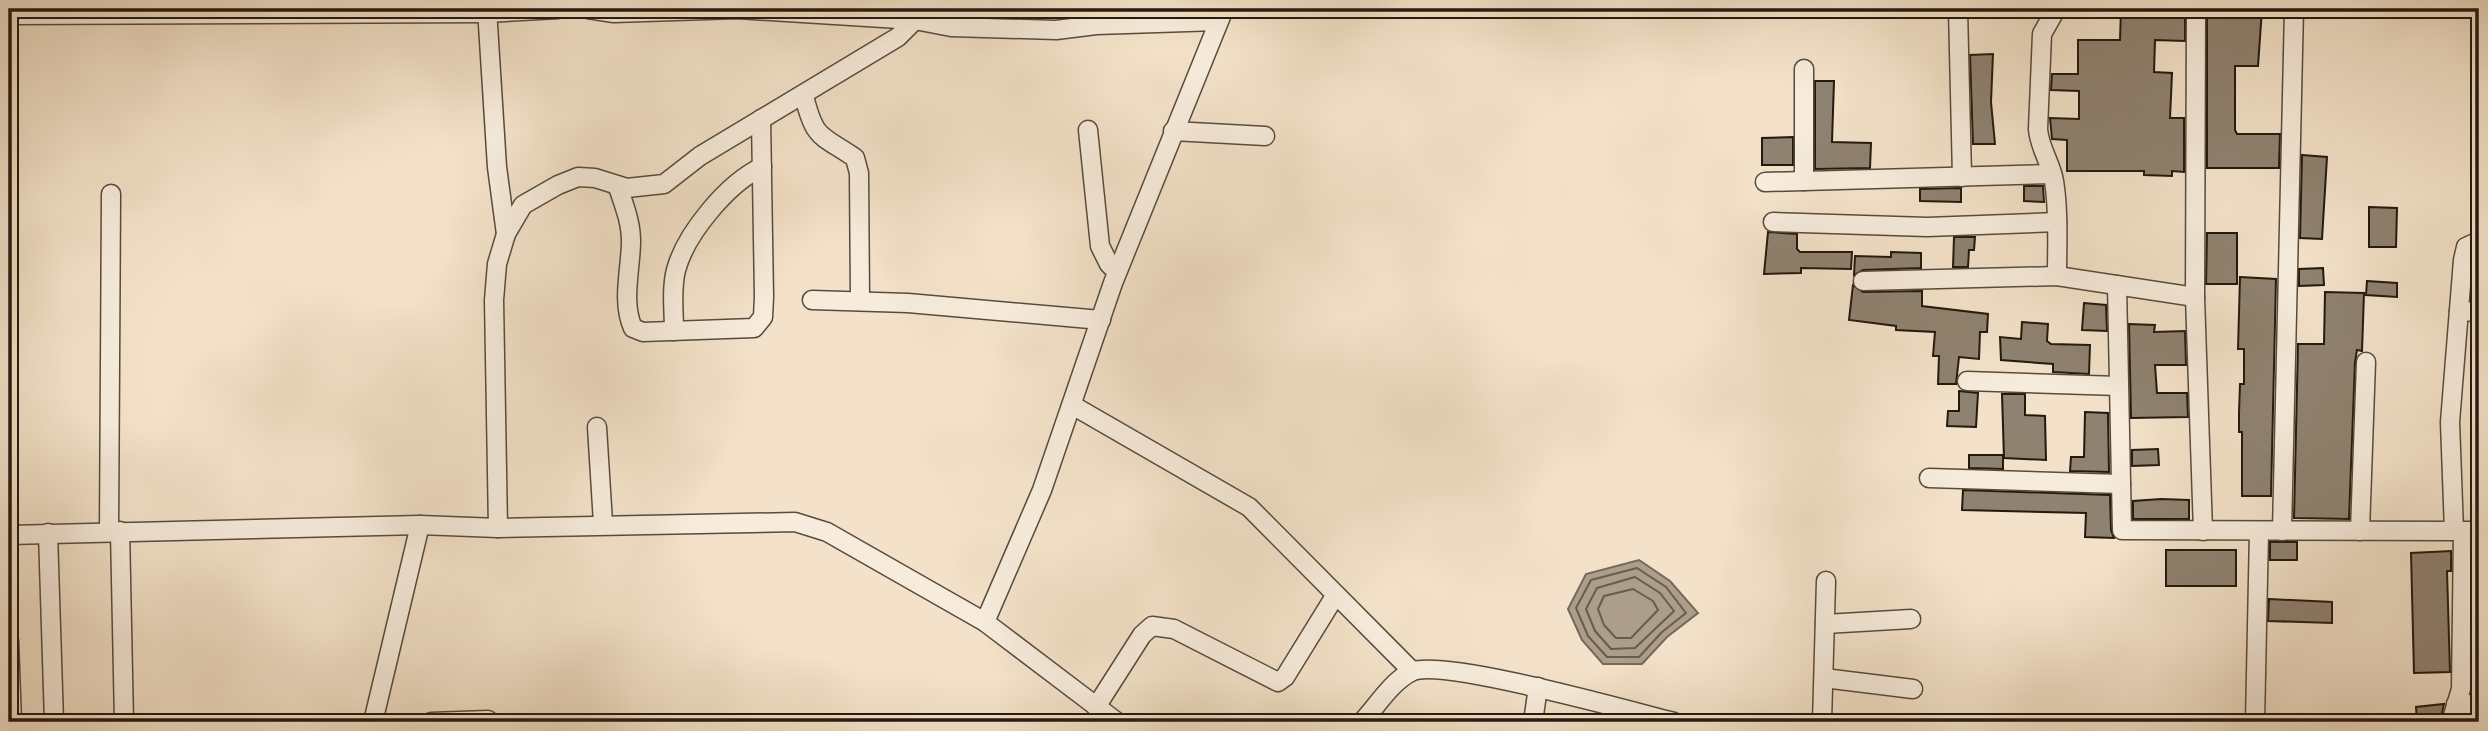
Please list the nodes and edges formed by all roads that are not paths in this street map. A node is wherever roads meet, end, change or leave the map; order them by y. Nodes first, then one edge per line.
1 (558, 9) edge
2 (589, 9) edge
3 (737, 9) edge
4 (1958, 9) edge
5 (2056, 9) edge
6 (2196, 9) edge
7 (2294, 9) edge
8 (487, 11) edge
9 (673, 11) edge
10 (916, 14) edge
11 (9, 15) edge
12 (1221, 15) edge
13 (1096, 17) edge
14 (1804, 69) dead end
15 (804, 96) junction
16 (761, 119) junction
17 (1088, 130) dead end
18 (1174, 131) junction
19 (1265, 136) dead end
20 (762, 167) junction
21 (2052, 174) junction
22 (1962, 177) junction
23 (1765, 181) dead end
24 (1804, 181) junction
25 (618, 187) junction
26 (111, 194) dead end
27 (1773, 222) dead end
28 (2057, 222) junction
29 (506, 234) junction
30 (2479, 241) edge
31 (1118, 272) junction
32 (2057, 276) junction
33 (1863, 281) dead end
34 (2117, 285) junction
35 (2196, 297) junction
36 (812, 300) dead end
37 (860, 300) junction
38 (2459, 311) junction
39 (2479, 312) edge
40 (1101, 320) junction
41 (674, 331) junction
42 (2366, 362) dead end
43 (1967, 381) dead end
44 (2119, 386) junction
45 (1072, 405) junction
46 (597, 427) dead end
47 (1929, 478) dead end
48 (2121, 484) junction
49 (603, 523) junction
50 (420, 525) junction
51 (498, 528) junction
52 (2203, 531) junction
53 (2259, 531) junction
54 (2282, 531) junction
55 (2360, 531) junction
56 (2465, 531) edge
57 (114, 532) junction
58 (48, 533) junction
59 (9, 535) edge
60 (1826, 581) dead end
61 (1335, 596) junction
62 (1911, 619) dead end
63 (985, 622) junction
64 (1825, 624) junction
65 (9, 641) edge
66 (1412, 671) junction
67 (1824, 678) junction
68 (1538, 687) junction
69 (1913, 689) dead end
70 (2456, 704) junction
71 (2479, 704) edge
72 (1096, 707) junction
73 (1616, 715) edge
74 (488, 720) dead end
75 (12, 722) edge
76 (54, 722) edge
77 (124, 722) edge
78 (373, 722) edge
79 (431, 722) edge
80 (1117, 722) edge
81 (1362, 722) edge
82 (1533, 722) edge
83 (1674, 722) edge
84 (1822, 722) edge
85 (2255, 722) edge
86 (2451, 722) edge

1 - 8 street
2 - 9 street
3 - 9 street
3 - 10 street
4 - 22 street
5 - 21 street
6 - 35 street
7 - 54 street
8 - 11 street
8 - 29 street
10 - 13 street
10 - 15 street
12 - 13 street
12 - 18 street
14 - 24 street
15 - 16 street
15 - 37 street
16 - 20 street
16 - 25 street
17 - 31 street
18 - 19 street
18 - 31 street
20 - 41 street
20 - 41 street
21 - 22 street
21 - 28 street
22 - 24 street
23 - 24 street
25 - 29 street
25 - 41 street
26 - 57 street
27 - 28 street
28 - 32 street
29 - 51 street
30 - 38 street
31 - 40 street
32 - 33 street
32 - 34 street
34 - 35 street
34 - 44 street
35 - 52 street
36 - 37 street
37 - 40 street
38 - 39 street
38 - 56 street
40 - 45 street
42 - 55 street
43 - 44 street
44 - 48 street
45 - 61 street
45 - 63 street
46 - 49 street
47 - 48 street
48 - 52 street
49 - 51 street
49 - 63 street
50 - 51 street
50 - 57 street
50 - 78 street
52 - 53 street
53 - 54 street
53 - 85 street
54 - 55 street
55 - 56 street
56 - 70 street
57 - 58 street
57 - 77 street
58 - 59 street
58 - 76 street
60 - 64 street
61 - 66 street
61 - 72 street
62 - 64 street
63 - 72 street
64 - 67 street
65 - 75 street
66 - 68 street
66 - 81 street
67 - 69 street
67 - 84 street
68 - 73 street
68 - 82 street
70 - 71 street
70 - 86 street
72 - 80 street
73 - 83 street
74 - 79 street

